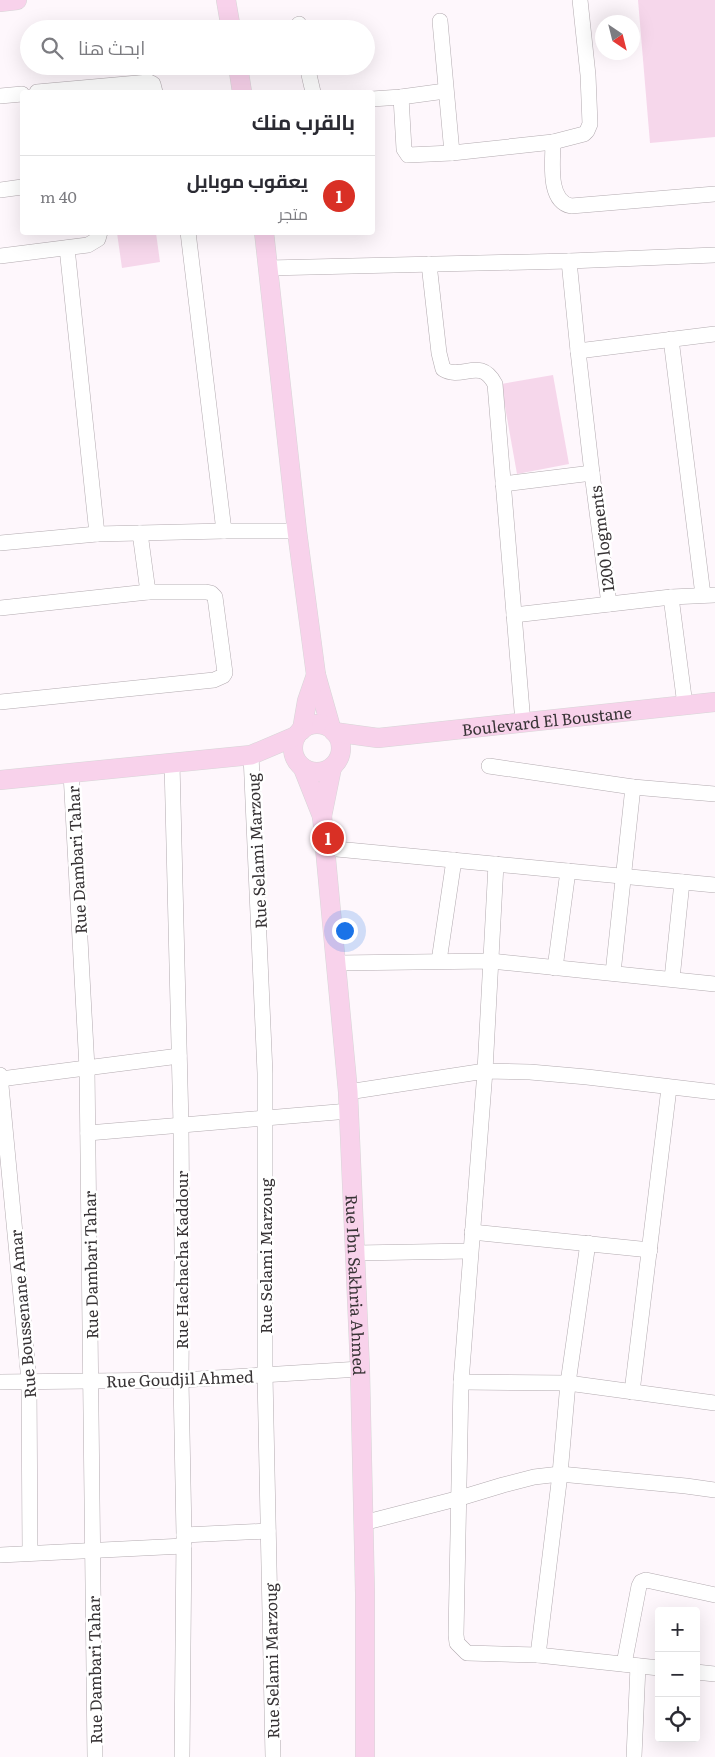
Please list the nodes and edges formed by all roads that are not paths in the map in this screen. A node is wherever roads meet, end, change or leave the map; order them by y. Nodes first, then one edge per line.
1 (18, 0) edge
2 (226, 0) edge
3 (236, 0) edge
4 (580, 0) edge
5 (0, 2) edge
6 (230, 20) edge
7 (232, 20) edge
8 (440, 21) dead end
9 (239, 75) edge
10 (309, 75) edge
11 (59, 90) edge
12 (154, 90) edge
13 (242, 90) edge
14 (312, 90) edge
15 (446, 91) junction
16 (20, 94) edge
17 (0, 96) edge
18 (401, 97) junction
19 (375, 99) edge
20 (553, 142) junction
21 (452, 153) junction
22 (20, 187) edge
23 (0, 190) edge
24 (715, 194) edge
25 (99, 235) edge
26 (188, 235) edge
27 (264, 235) edge
28 (67, 248) junction
29 (715, 255) edge
30 (0, 256) edge
31 (569, 261) junction
32 (429, 264) junction
33 (268, 268) junction
34 (715, 334) edge
35 (671, 339) junction
36 (578, 351) junction
37 (592, 473) junction
38 (503, 484) junction
39 (224, 531) junction
40 (297, 531) junction
41 (140, 533) junction
42 (97, 534) junction
43 (0, 543) edge
44 (148, 592) junction
45 (709, 595) edge
46 (671, 597) junction
47 (608, 604) junction
48 (0, 608) edge
49 (514, 615) junction
50 (316, 675) junction
51 (0, 702) edge
52 (715, 702) edge
53 (685, 705) junction
54 (523, 723) junction
55 (333, 730) junction
56 (299, 733) junction
57 (378, 738) junction
58 (254, 754) junction
59 (172, 763) junction
60 (335, 764) junction
61 (300, 765) junction
62 (489, 766) dead end
63 (71, 773) junction
64 (0, 780) edge
65 (633, 787) junction
66 (715, 794) edge
67 (322, 816) junction
68 (326, 848) junction
69 (454, 860) junction
70 (496, 864) junction
71 (568, 871) junction
72 (622, 876) junction
73 (682, 882) junction
74 (715, 885) edge
75 (440, 961) junction
76 (491, 961) junction
77 (337, 963) junction
78 (555, 968) junction
79 (613, 973) junction
80 (672, 979) junction
81 (715, 984) edge
82 (179, 1056) junction
83 (87, 1068) junction
84 (485, 1071) junction
85 (0, 1075) edge
86 (0, 1079) edge
87 (669, 1088) junction
88 (715, 1092) edge
89 (349, 1102) junction
90 (264, 1117) junction
91 (181, 1125) junction
92 (88, 1133) junction
93 (472, 1232) junction
94 (588, 1243) junction
95 (650, 1250) junction
96 (470, 1251) junction
97 (356, 1253) junction
98 (360, 1369) junction
99 (265, 1375) junction
100 (91, 1380) junction
101 (181, 1380) junction
102 (29, 1381) junction
103 (0, 1382) edge
104 (461, 1382) junction
105 (568, 1383) junction
106 (632, 1392) junction
107 (715, 1403) edge
108 (560, 1474) junction
109 (715, 1490) edge
110 (460, 1498) junction
111 (363, 1523) junction
112 (268, 1531) junction
113 (184, 1540) junction
114 (93, 1550) junction
115 (30, 1553) junction
116 (0, 1555) edge
117 (715, 1595) edge
118 (538, 1655) junction
119 (631, 1665) junction
120 (655, 1668) edge
121 (700, 1672) edge
122 (715, 1674) edge
123 (95, 1757) edge
124 (182, 1757) edge
125 (273, 1757) edge
126 (365, 1757) edge
127 (634, 1757) edge

1 - 5 main road
2 - 6 main road
3 - 7 main road
4 - 20 street
8 - 15 street
9 - 13 main road
10 - 14 street
11 - 12 street
15 - 18 street
15 - 21 street
16 - 17 street
18 - 19 street
18 - 21 street
20 - 21 street
20 - 24 street
22 - 23 street
25 - 28 street
26 - 39 street
27 - 33 main road
28 - 30 street
28 - 42 street
29 - 31 street
31 - 32 street
31 - 36 street
32 - 33 street
32 - 38 street
33 - 40 main road
34 - 35 street
35 - 36 street
35 - 45 street
36 - 37 street
37 - 38 street, 1200 logments
37 - 47 street, 1200 logments
38 - 49 street
39 - 40 street
39 - 41 street
40 - 50 main road
41 - 42 street
41 - 44 street
42 - 43 street
44 - 48 street
44 - 51 street
45 - 46 street
46 - 47 street
46 - 53 street
47 - 49 street
49 - 54 street
50 - 55 main road
50 - 56 main road
52 - 53 main road, Boulevard El Boustane
53 - 54 main road, Boulevard El Boustane
54 - 57 main road, Boulevard El Boustane
55 - 56 main road
55 - 57 main road
55 - 60 main road
56 - 58 main road
56 - 61 main road
57 - 60 main road
58 - 59 main road
58 - 61 main road
58 - 90 street, Rue Selami Marzoug
59 - 63 main road
59 - 82 street, Rue Hachacha Kaddour
60 - 61 main road
60 - 67 main road
61 - 67 main road
62 - 65 street
63 - 64 main road
63 - 83 street, Rue Dambari Tahar
65 - 66 street
65 - 72 street
67 - 68 main road, Rue Ibn Sakhria Ahmed
68 - 69 street
68 - 77 main road, Rue Ibn Sakhria Ahmed
69 - 70 street
69 - 75 street
70 - 71 street
70 - 76 street
71 - 72 street
71 - 78 street
72 - 73 street
72 - 79 street
73 - 74 street
73 - 80 street
75 - 76 street
75 - 77 street
76 - 78 street
76 - 84 street
77 - 89 main road, Rue Ibn Sakhria Ahmed
78 - 79 street
79 - 80 street
80 - 81 street
82 - 83 street
82 - 91 street, Rue Hachacha Kaddour
83 - 86 street
83 - 92 street, Rue Dambari Tahar
84 - 87 street
84 - 89 street
84 - 93 street
85 - 86 street, Rue Boussenane Amar
86 - 102 street, Rue Boussenane Amar
87 - 88 street
87 - 95 street
89 - 90 street
89 - 97 main road, Rue Ibn Sakhria Ahmed
90 - 91 street
90 - 99 street, Rue Selami Marzoug
91 - 92 street
91 - 101 street, Rue Hachacha Kaddour
92 - 100 street, Rue Dambari Tahar
93 - 94 street
93 - 96 street
94 - 95 street
94 - 105 street
95 - 106 street
96 - 97 street
96 - 104 street
97 - 98 main road, Rue Ibn Sakhria Ahmed
98 - 99 street, Rue Goudjil Ahmed
98 - 111 main road, Rue Ibn Sakhria Ahmed
99 - 101 street, Rue Goudjil Ahmed
99 - 112 street, Rue Selami Marzoug
100 - 101 street, Rue Goudjil Ahmed
100 - 102 street, Rue Goudjil Ahmed
100 - 114 street, Rue Dambari Tahar
101 - 113 street, Rue Hachacha Kaddour
102 - 103 street, Rue Goudjil Ahmed
102 - 115 street, Rue Boussenane Amar
104 - 105 street
104 - 110 street
105 - 106 street
105 - 108 street
106 - 107 street
108 - 109 street
108 - 110 street
108 - 118 street
110 - 111 street
110 - 118 street
111 - 126 main road, Rue Ibn Sakhria Ahmed
112 - 113 street
112 - 125 street, Rue Selami Marzoug
113 - 114 street
113 - 124 street, Rue Hachacha Kaddour
114 - 115 street
114 - 123 street, Rue Dambari Tahar
115 - 116 street
117 - 119 street
118 - 119 street
119 - 120 street
119 - 127 street
121 - 122 street

